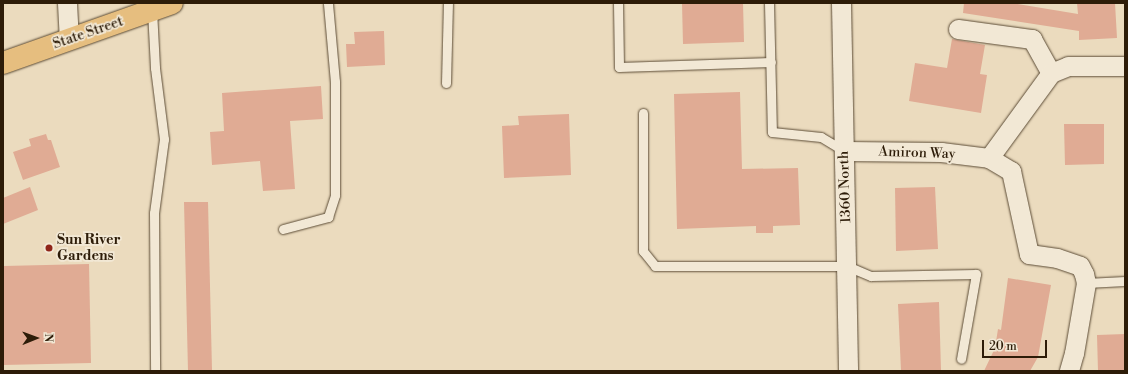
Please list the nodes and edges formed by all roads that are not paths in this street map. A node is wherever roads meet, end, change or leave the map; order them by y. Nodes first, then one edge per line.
1 (67, 3) edge
2 (172, 3) edge
3 (328, 3) edge
4 (448, 3) edge
5 (618, 3) edge
6 (769, 3) edge
7 (841, 3) edge
8 (152, 10) junction
9 (958, 29) dead end
10 (69, 39) junction
11 (771, 62) junction
12 (3, 64) edge
13 (1125, 66) edge
14 (1051, 73) junction
15 (446, 83) dead end
16 (643, 113) dead end
17 (844, 151) junction
18 (989, 158) junction
19 (283, 229) dead end
20 (847, 266) junction
21 (1125, 281) edge
22 (1086, 283) junction
23 (961, 359) dead end
24 (155, 371) edge
25 (848, 371) edge
26 (1069, 371) edge

1 - 10 street
2 - 8 main road, State Street
3 - 19 lane
4 - 15 lane
5 - 11 lane
6 - 11 lane
7 - 17 street, 1360 North
8 - 10 main road, State Street
8 - 24 lane
9 - 14 street
10 - 12 main road, State Street
11 - 17 lane
13 - 14 street
14 - 18 street
16 - 20 lane
17 - 18 street, Amiron Way
17 - 20 street, 1360 North
18 - 22 street
20 - 23 lane
20 - 25 street, 1360 North
21 - 22 lane
22 - 26 street

